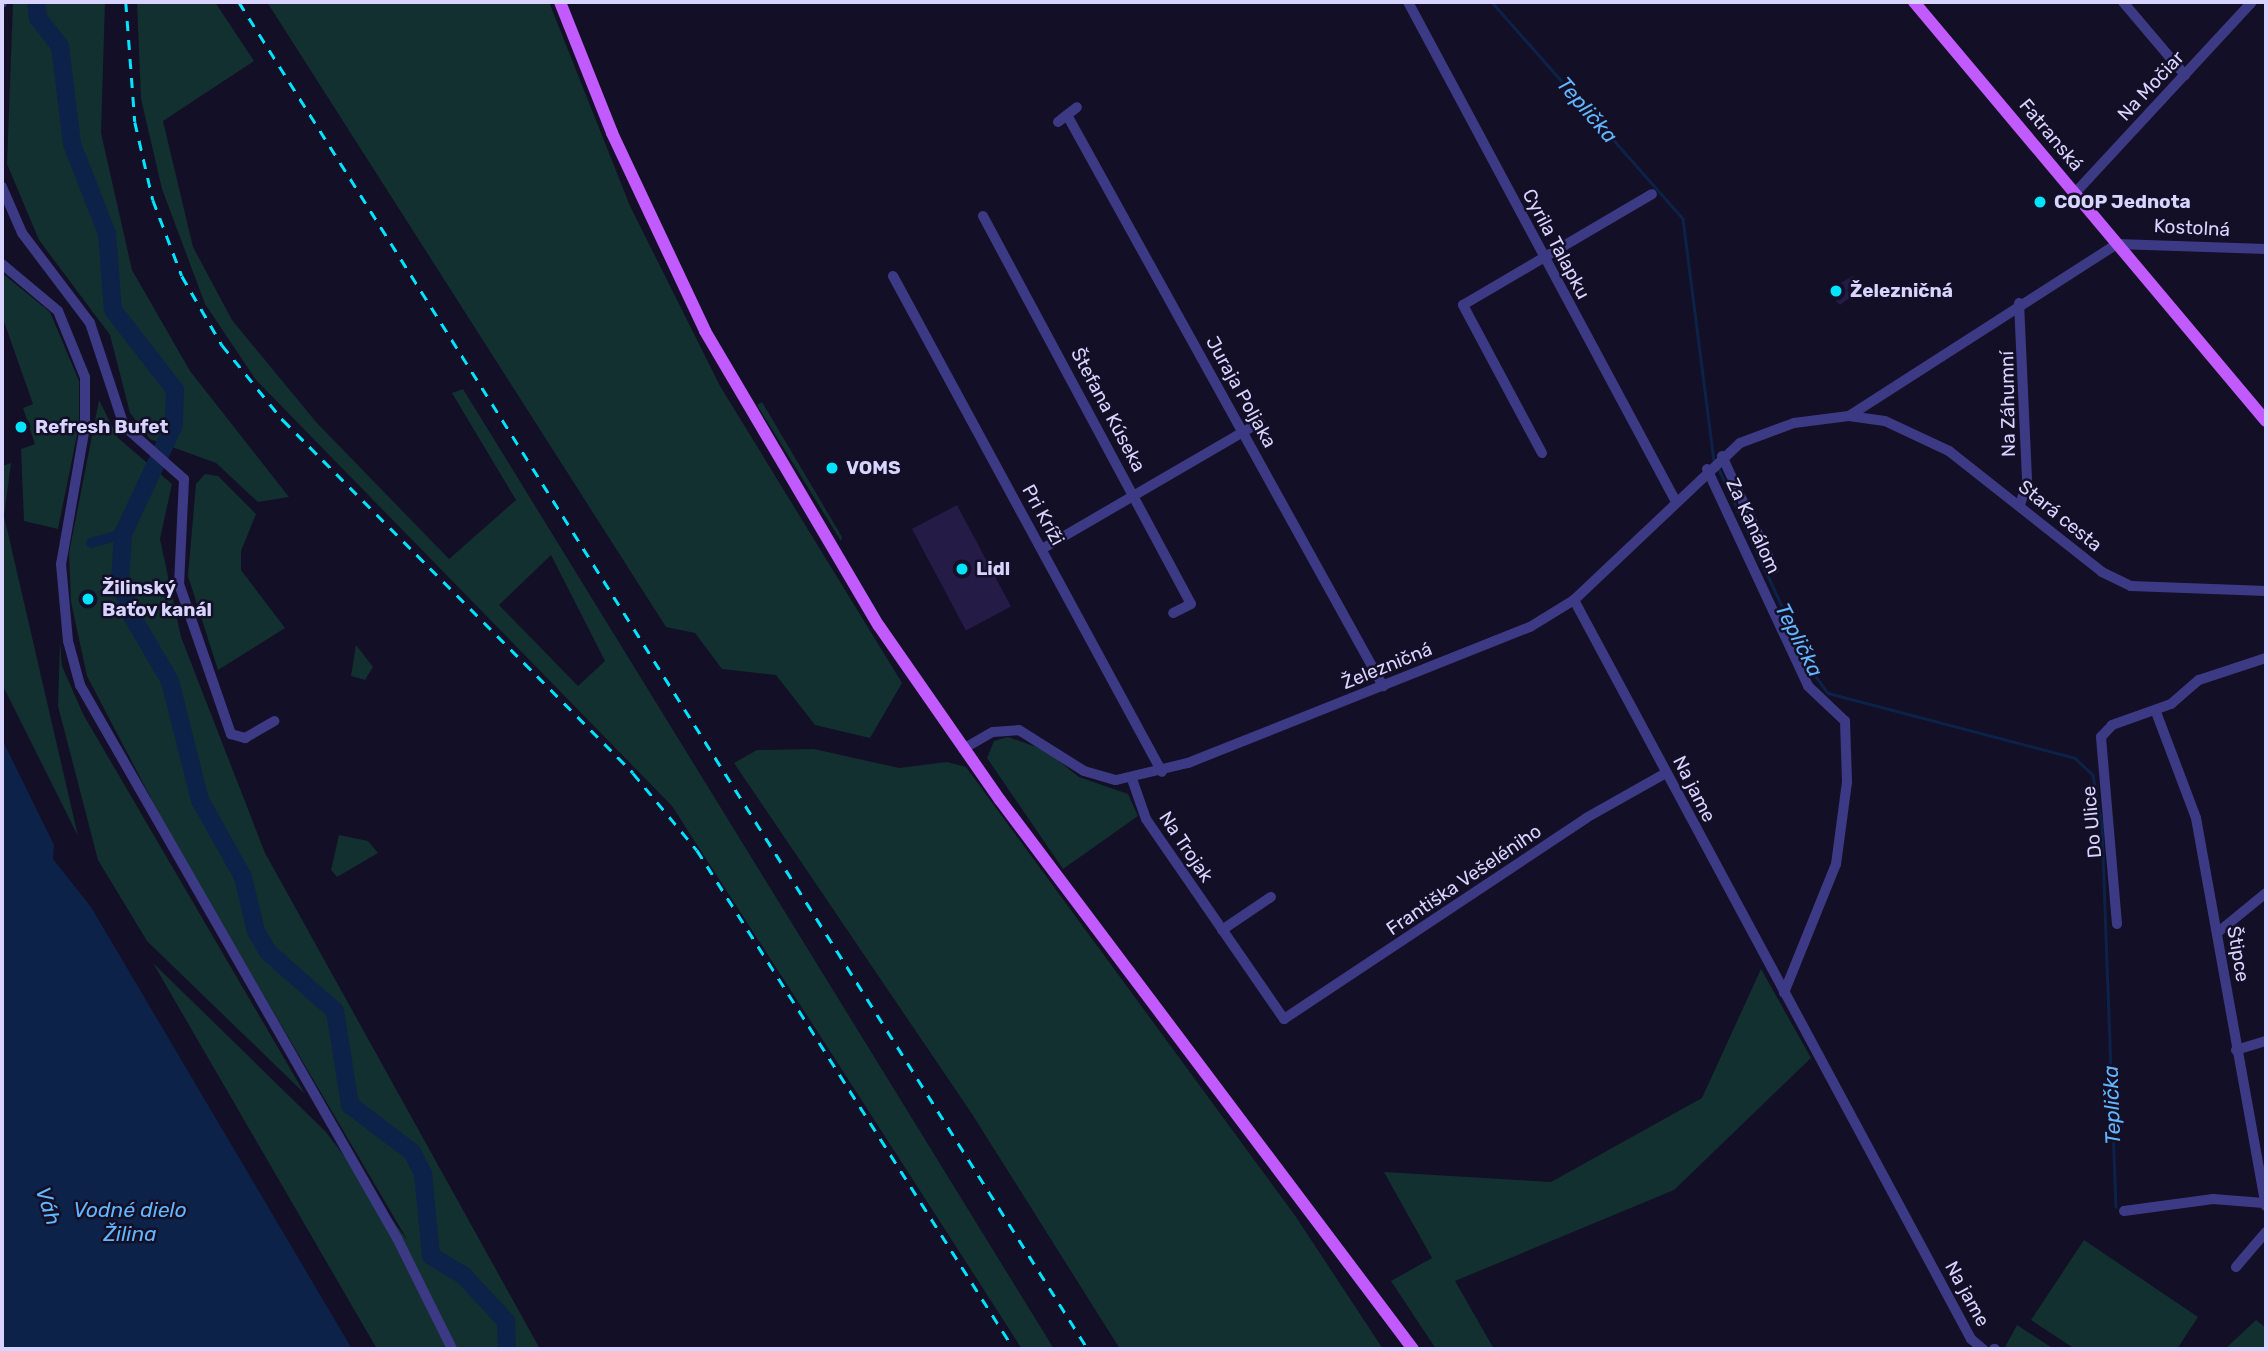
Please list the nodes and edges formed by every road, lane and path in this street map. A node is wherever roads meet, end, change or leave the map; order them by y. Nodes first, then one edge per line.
1 (560, 2) edge
2 (1408, 2) edge
3 (1914, 2) edge
4 (2123, 2) edge
5 (2252, 2) edge
6 (2185, 75) junction
7 (1077, 107) dead end
8 (2, 187) edge
9 (2075, 193) junction
10 (1652, 194) dead end
11 (983, 216) dead end
12 (2117, 244) junction
13 (2266, 249) edge
14 (1544, 258) junction
15 (2, 264) edge
16 (893, 276) dead end
17 (2019, 303) junction
18 (1849, 416) junction
19 (2266, 421) edge
20 (1260, 422) dead end
21 (1243, 431) junction
22 (1542, 453) dead end
23 (1720, 457) junction
24 (1708, 468) junction
25 (1134, 496) junction
26 (1675, 500) junction
27 (2020, 505) junction
28 (1042, 548) junction
29 (1774, 569) dead end
30 (2266, 591) edge
31 (1574, 600) junction
32 (1173, 613) dead end
33 (2266, 658) edge
34 (1384, 686) junction
35 (2156, 712) junction
36 (275, 721) dead end
37 (963, 749) junction
38 (1162, 772) junction
39 (1666, 773) junction
40 (1132, 779) junction
41 (2266, 893) edge
42 (1271, 897) dead end
43 (2116, 924) dead end
44 (1222, 930) junction
45 (2217, 933) junction
46 (1784, 993) junction
47 (1284, 1019) joint
48 (2266, 1041) edge
49 (2236, 1050) junction
50 (2265, 1205) edge
51 (2124, 1211) dead end
52 (2266, 1232) edge
53 (2236, 1267) dead end
54 (452, 1349) edge
55 (1413, 1349) edge
56 (1983, 1349) edge

1 - 37 main road
2 - 14 street, Cyrila Talapku
3 - 9 main road, Fatranská
4 - 6 street
5 - 6 street, Na Močiar
6 - 9 street, Na Močiar
7 - 21 street, Juraja Poljaka
8 - 36 street
9 - 12 main road, Fatranská
10 - 14 street
11 - 25 street, Štefana Kúseka
12 - 13 street, Kostolná
12 - 17 street, Železničná
12 - 19 main road, Fatranská
14 - 22 street
14 - 26 street, Cyrila Talapku
15 - 54 street
16 - 28 street, Pri Kríži
17 - 18 street, Železničná
17 - 27 street, Na Záhumní
18 - 23 street, Železničná
18 - 27 street, Stará cesta
20 - 21 street
21 - 25 street
21 - 34 street, Juraja Poljaka
23 - 24 street, Železničná
23 - 29 street
24 - 26 street, Železničná
24 - 46 street, Za Kanálom
25 - 28 street
25 - 32 street, Štefana Kúseka
26 - 31 street, Železničná
27 - 30 street, Stará cesta
28 - 38 street, Pri Kríži
31 - 34 street, Železničná
31 - 39 street, Na jame
33 - 35 street, Do Ulice
34 - 38 street, Železničná
35 - 43 street, Do Ulice
35 - 45 street, Štipce
37 - 40 street, Železničná
37 - 55 main road
38 - 40 street, Železničná
39 - 46 street, Na jame
39 - 47 street, Františka Vešeléniho
40 - 44 street, Na Trojak
41 - 45 street
42 - 44 street
44 - 47 street, Na Trojak
45 - 49 street, Štipce
46 - 56 street, Na jame
48 - 49 street
49 - 50 street, Štipce
50 - 51 street
52 - 53 street

